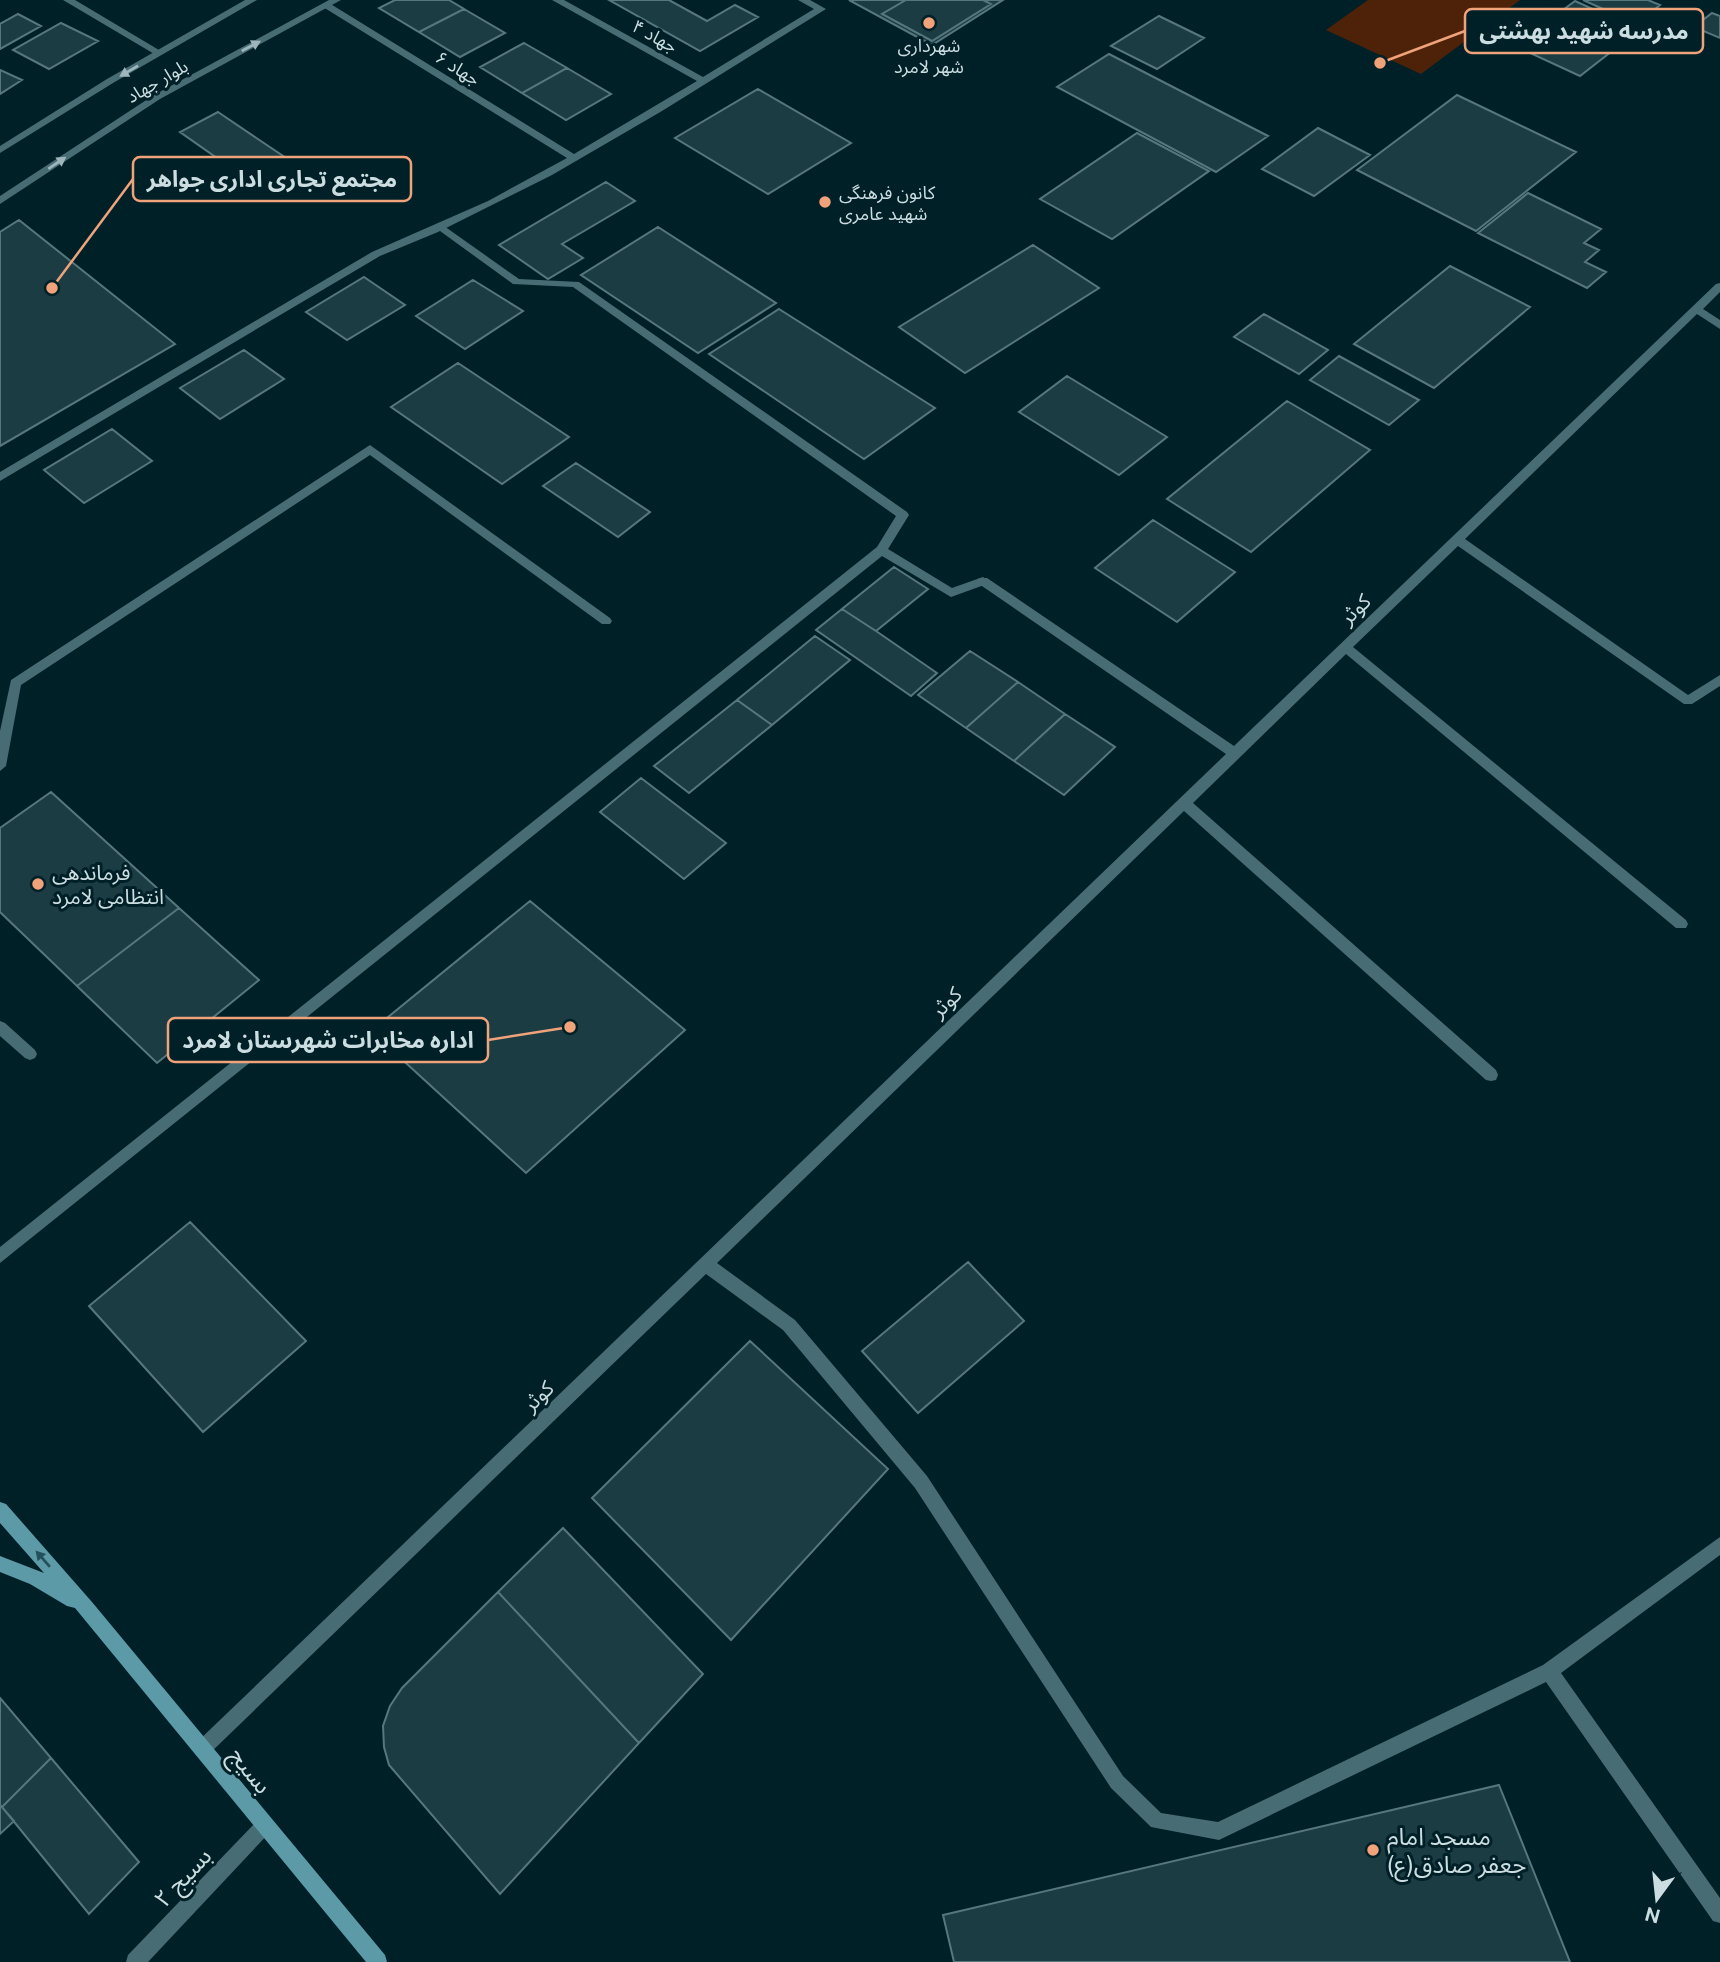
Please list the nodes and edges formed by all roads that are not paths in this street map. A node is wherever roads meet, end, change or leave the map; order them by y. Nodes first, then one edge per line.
1 (68, 0) edge
2 (252, 0) edge
3 (336, 0) edge
4 (556, 0) edge
5 (803, 0) edge
6 (326, 5) junction
7 (159, 53) junction
8 (702, 80) junction
9 (0, 150) edge
10 (574, 158) junction
11 (0, 201) edge
12 (444, 229) junction
13 (1720, 286) edge
14 (1696, 309) junction
15 (1720, 325) edge
16 (0, 477) edge
17 (1457, 539) junction
18 (881, 550) junction
19 (606, 621) dead end
20 (1345, 647) junction
21 (1720, 680) edge
22 (1236, 753) junction
23 (0, 766) edge
24 (1184, 802) junction
25 (1681, 924) dead end
26 (0, 1027) edge
27 (30, 1054) dead end
28 (1491, 1075) dead end
29 (0, 1256) edge
30 (705, 1264) junction
31 (0, 1510) edge
32 (1720, 1545) edge
33 (0, 1563) edge
34 (86, 1608) junction
35 (1549, 1671) junction
36 (202, 1749) junction
37 (265, 1825) junction
38 (1720, 1914) edge
39 (135, 1962) edge
40 (378, 1962) edge

1 - 7 street
2 - 7 street, بلوار جهاد
3 - 6 street, بلوار جهاد
4 - 8 street, جهاد ۴
5 - 8 street
6 - 10 street, جهاد ۶
11 -> 6 street, بلوار جهاد
7 -> 9 street, بلوار جهاد
8 - 10 street
10 - 12 street
12 - 16 street
12 - 18 street
13 - 14 street, کوثر
14 - 15 street
14 - 17 street, کوثر
17 - 20 street, کوثر
17 - 21 street
18 - 22 street
18 - 29 street
19 - 23 street
20 - 22 street, کوثر
20 - 25 street
22 - 24 street, کوثر
24 - 28 street
24 - 30 street, کوثر
26 - 27 street
30 - 35 street
30 - 36 street, کوثر
34 -> 31 main road, بسیج
32 - 35 street
33 - 34 main road, بسیج
34 - 36 main road, بسیج
35 - 38 street
36 - 37 main road, بسیج
37 - 39 street, بسیج ۲
37 - 40 main road, بسیج

